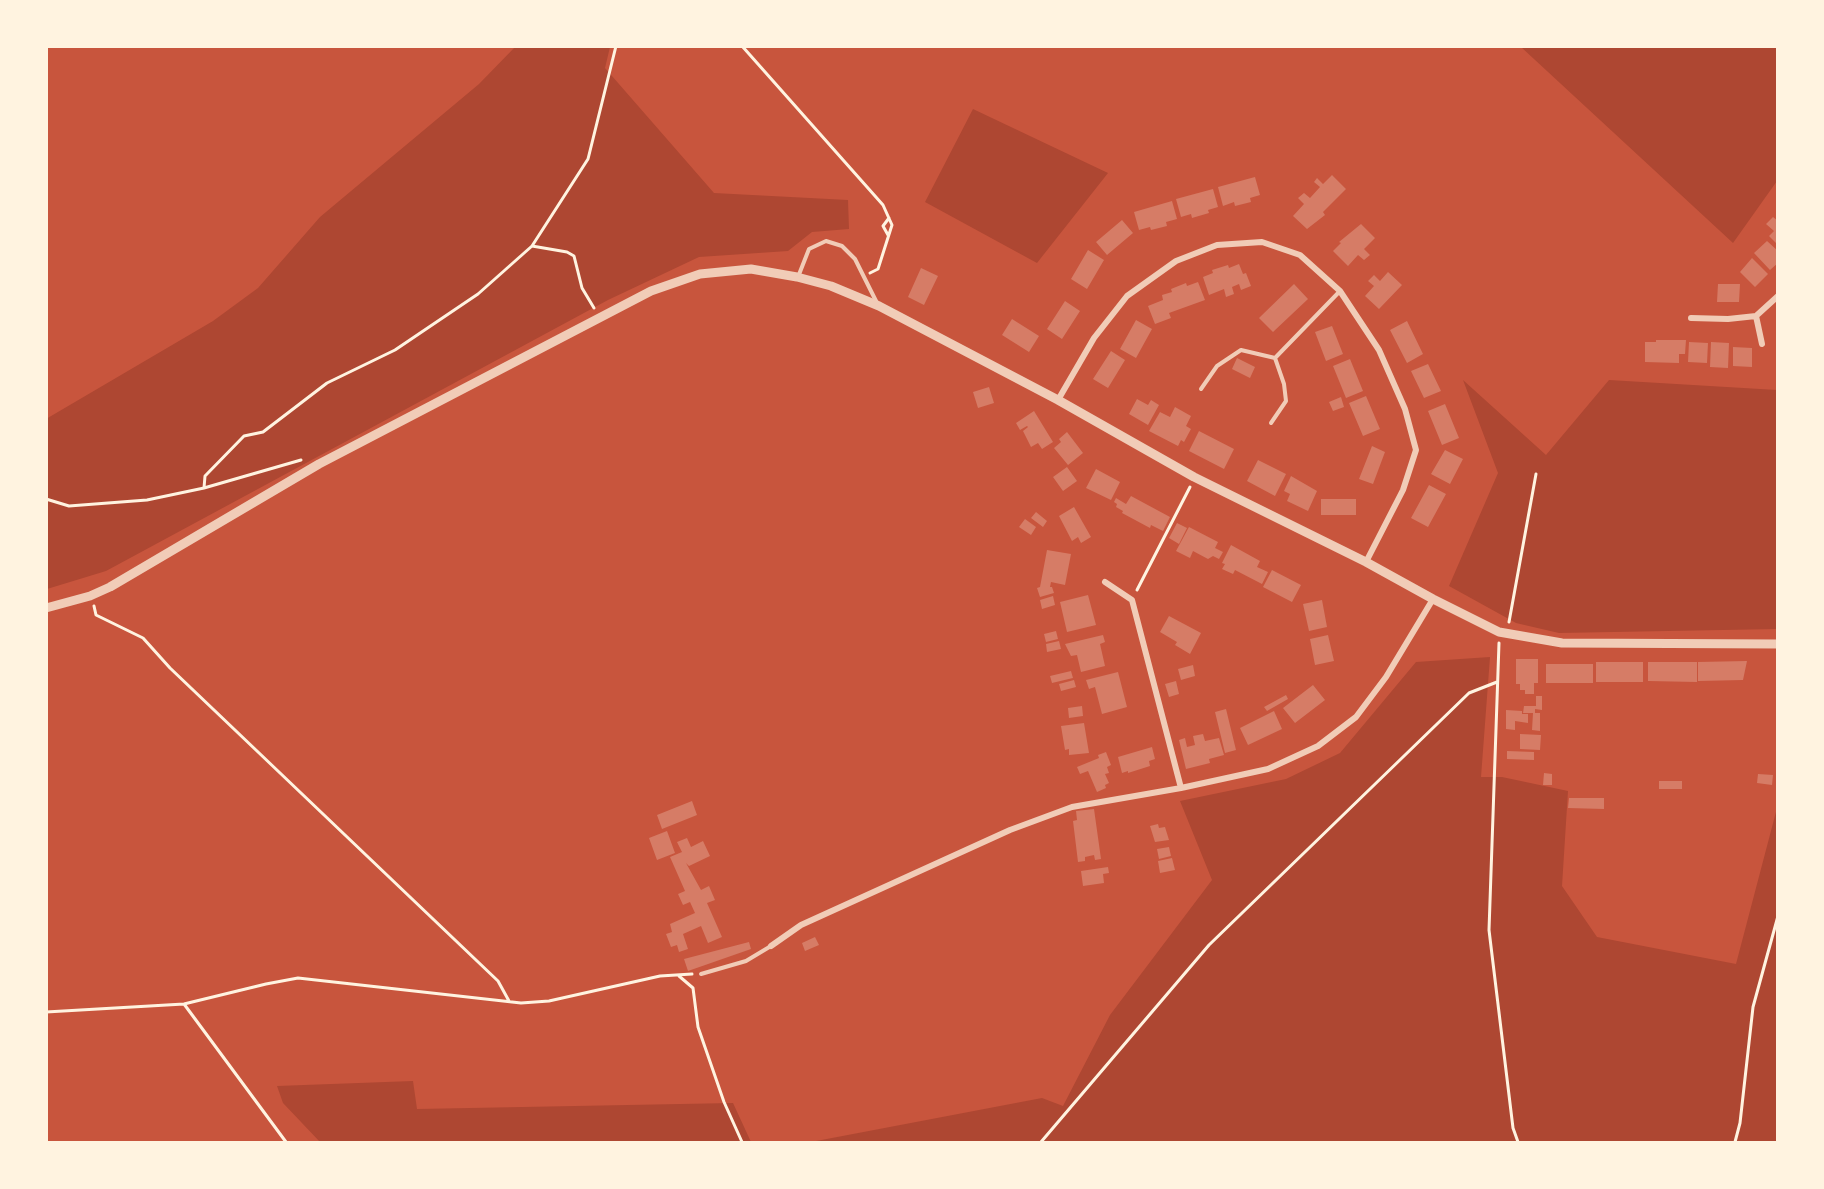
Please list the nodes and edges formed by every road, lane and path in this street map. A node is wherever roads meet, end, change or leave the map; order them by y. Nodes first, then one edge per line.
1 (616, 46) edge
2 (742, 46) edge
3 (888, 218) junction
4 (888, 236) junction
5 (532, 246) junction
6 (797, 277) junction
7 (865, 277) junction
8 (1340, 291) junction
9 (1778, 296) edge
10 (879, 306) junction
11 (1756, 316) junction
12 (600, 317) junction
13 (1691, 318) dead end
14 (1762, 344) dead end
15 (1275, 358) junction
16 (1201, 389) dead end
17 (1058, 400) junction
18 (1271, 423) dead end
19 (302, 459) dead end
20 (1536, 474) dead end
21 (1194, 477) junction
22 (204, 488) junction
23 (46, 499) edge
24 (1366, 562) junction
25 (1105, 582) dead end
26 (90, 596) junction
27 (1433, 599) junction
28 (1132, 600) junction
29 (46, 608) edge
30 (1503, 632) junction
31 (1778, 644) edge
32 (1497, 682) junction
33 (1181, 788) junction
34 (1778, 916) edge
35 (771, 946) joint
36 (679, 975) junction
37 (701, 975) joint
38 (509, 1001) junction
39 (184, 1004) junction
40 (46, 1012) edge
41 (286, 1143) edge
42 (742, 1143) edge
43 (1041, 1143) edge
44 (1518, 1143) edge
45 (1735, 1143) edge

1 - 5 path
2 - 3 path
3 - 4 path
3 - 4 path
4 - 7 path
5 - 12 path
5 - 22 path
6 - 7 lane
6 - 10 street
6 - 12 street
7 - 10 lane
8 - 15 lane
8 - 17 street
8 - 24 street
9 - 11 street
10 - 17 street
11 - 13 street
11 - 14 street
12 - 26 street
15 - 16 lane
15 - 18 lane
17 - 21 street
19 - 22 path
20 - 30 path
21 - 24 street
21 - 28 path
22 - 23 path
24 - 27 street
25 - 28 street
26 - 29 street
26 - 38 path
27 - 30 street
27 - 33 street
28 - 33 street
30 - 31 street
30 - 32 path
32 - 43 path
32 - 44 path
33 - 35 street
34 - 45 path
35 - 37 lane
36 - 37 path
36 - 38 path
36 - 42 path
38 - 39 path
39 - 40 path
39 - 41 path

